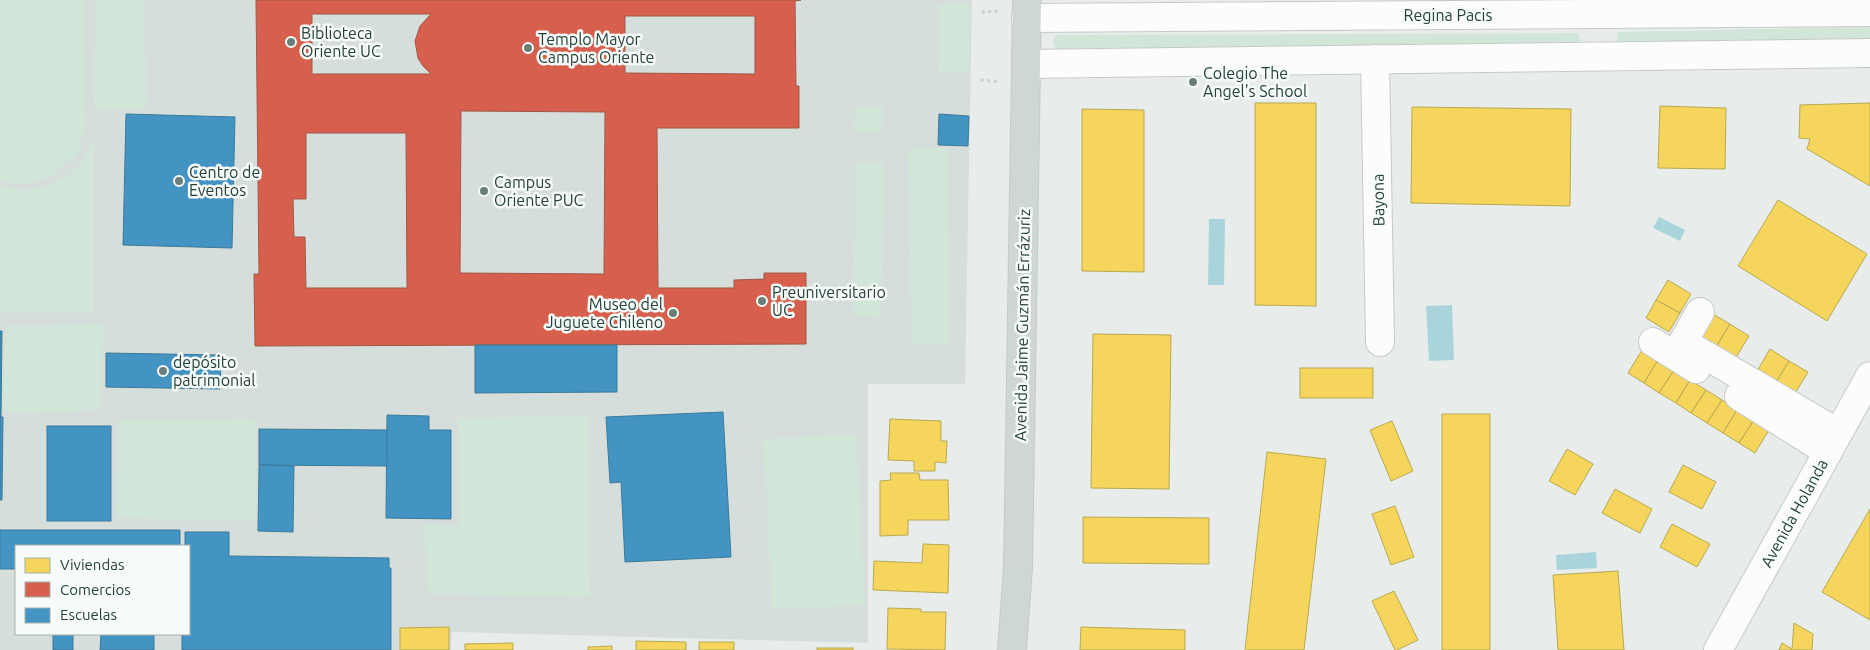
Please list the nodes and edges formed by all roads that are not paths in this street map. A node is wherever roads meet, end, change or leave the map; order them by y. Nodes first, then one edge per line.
1 (1162, 8) edge
2 (1209, 8) edge
3 (1313, 8) edge
4 (1026, 9) edge
5 (1804, 12) junction
6 (1870, 12) edge
7 (1551, 14) junction
8 (1870, 53) edge
9 (1804, 54) junction
10 (1552, 57) junction
11 (1376, 59) junction
12 (1027, 64) junction
13 (1700, 312) dead end
14 (1380, 342) dead end
15 (1653, 342) dead end
16 (1870, 376) edge
17 (1833, 443) junction
18 (1012, 650) edge
19 (1718, 650) edge

1 - 2 street, Regina Pacis
1 - 4 street, Regina Pacis
2 - 3 street, Regina Pacis
3 - 7 street, Regina Pacis
4 - 12 main road, Avenida Jaime Guzmán Errázuriz
5 - 6 street, Regina Pacis
5 - 7 street, Regina Pacis
5 - 9 street
7 - 10 street
8 - 9 street
9 - 10 street
10 - 11 street
11 - 12 street
11 - 14 street, Bayona
12 - 18 main road, Avenida Jaime Guzmán Errázuriz
13 - 17 street
15 - 17 street
16 - 17 street, Avenida Holanda
17 - 19 street, Avenida Holanda

